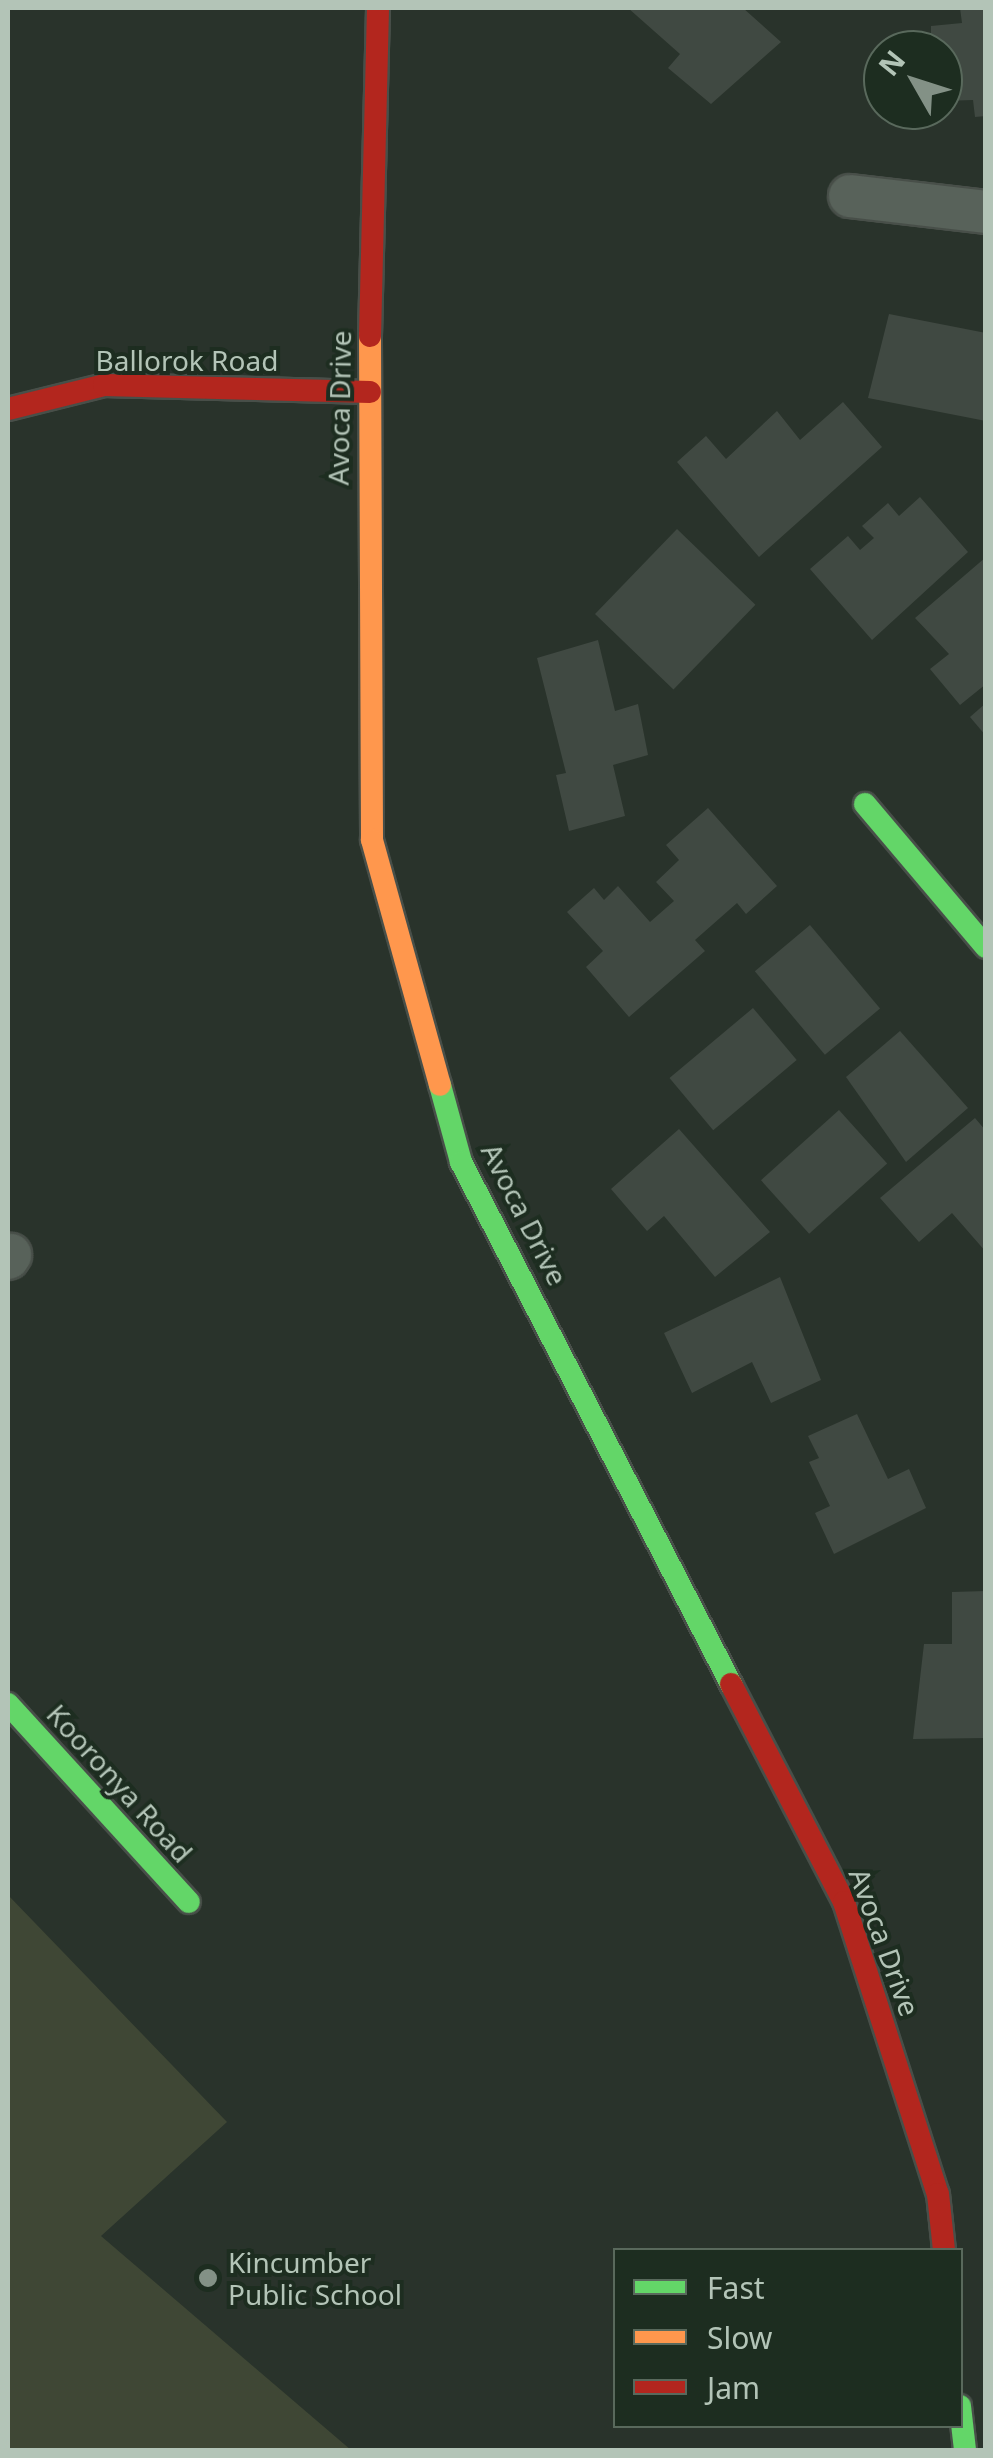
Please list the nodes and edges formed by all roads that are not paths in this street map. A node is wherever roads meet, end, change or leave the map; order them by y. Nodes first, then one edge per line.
1 (378, 8) edge
2 (850, 196) dead end
3 (986, 212) edge
4 (370, 392) junction
5 (8, 410) edge
6 (865, 804) dead end
7 (986, 947) edge
8 (8, 1704) edge
9 (189, 1902) dead end
10 (944, 2248) edge

1 - 4 main road, Avoca Drive
2 - 3 street
4 - 5 main road, Ballorok Road
4 - 10 main road, Avoca Drive
6 - 7 main road
8 - 9 main road, Kooronya Road

